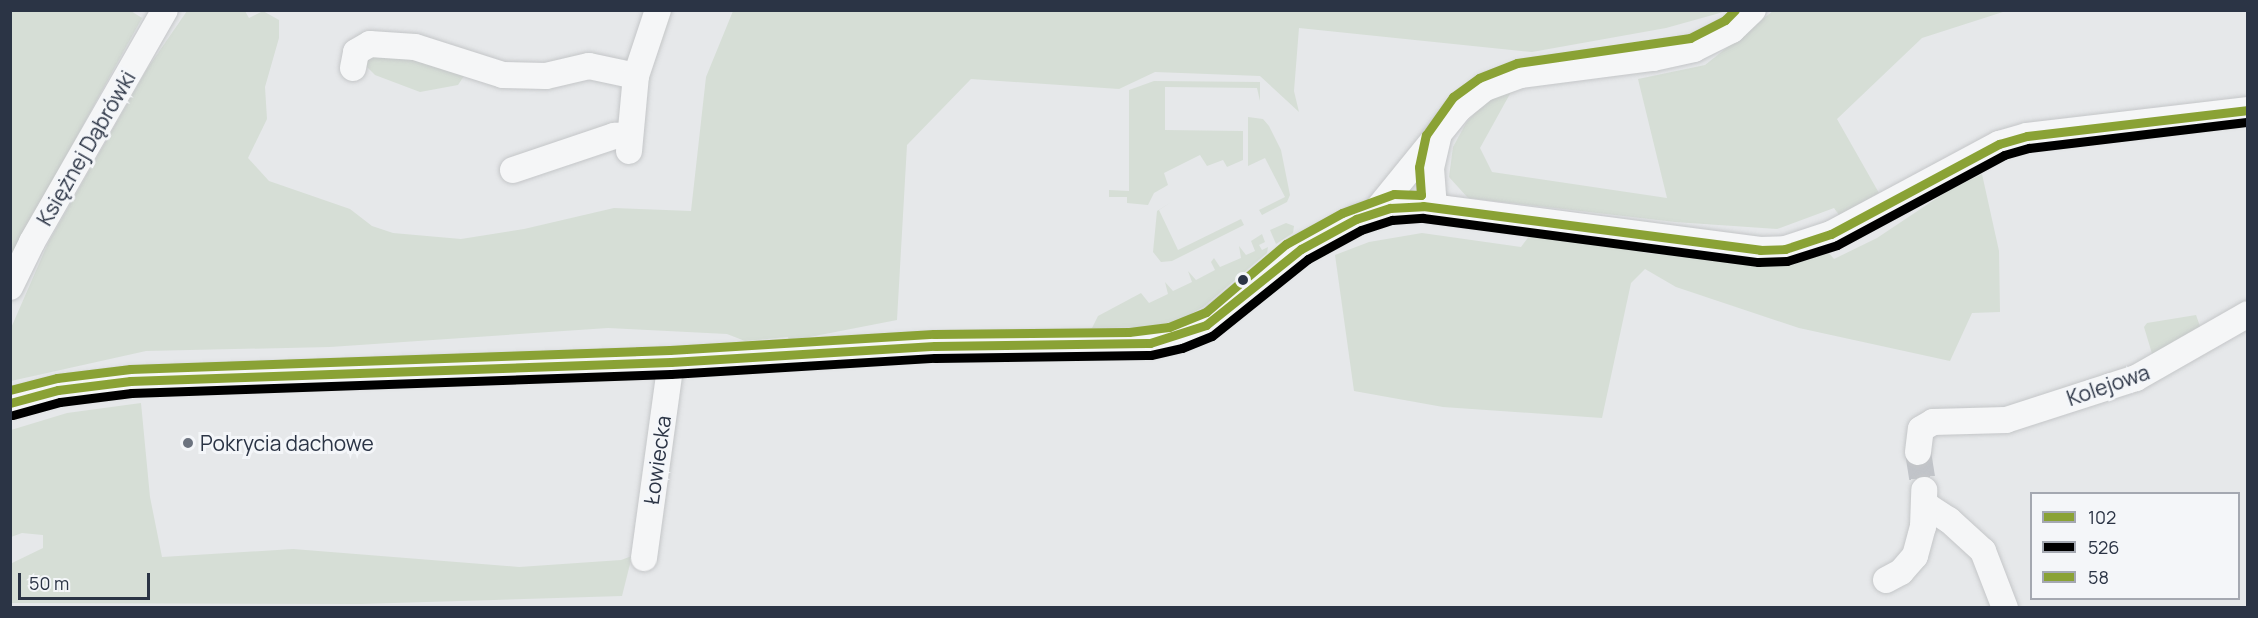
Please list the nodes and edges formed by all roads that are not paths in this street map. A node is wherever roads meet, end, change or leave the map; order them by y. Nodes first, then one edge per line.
1 (165, 10) edge
2 (658, 10) edge
3 (1753, 10) edge
4 (353, 68) dead end
5 (636, 76) junction
6 (2247, 110) edge
7 (1440, 132) junction
8 (513, 170) dead end
9 (1434, 208) junction
10 (1376, 211) junction
11 (10, 287) edge
12 (2247, 314) edge
13 (671, 363) junction
14 (10, 403) edge
15 (1918, 452) tunnel mouth
16 (644, 558) dead end
17 (1886, 580) dead end
18 (2006, 608) edge

1 - 11 street, Księżnej Dąbrówki
2 - 5 street
3 - 7 street
4 - 5 street
5 - 8 street
6 - 9 street
7 - 9 street
7 - 10 street
9 - 10 street
10 - 13 street
12 - 15 street, Kolejowa
13 - 14 street
13 - 16 street, Łowiecka
17 - 18 street

